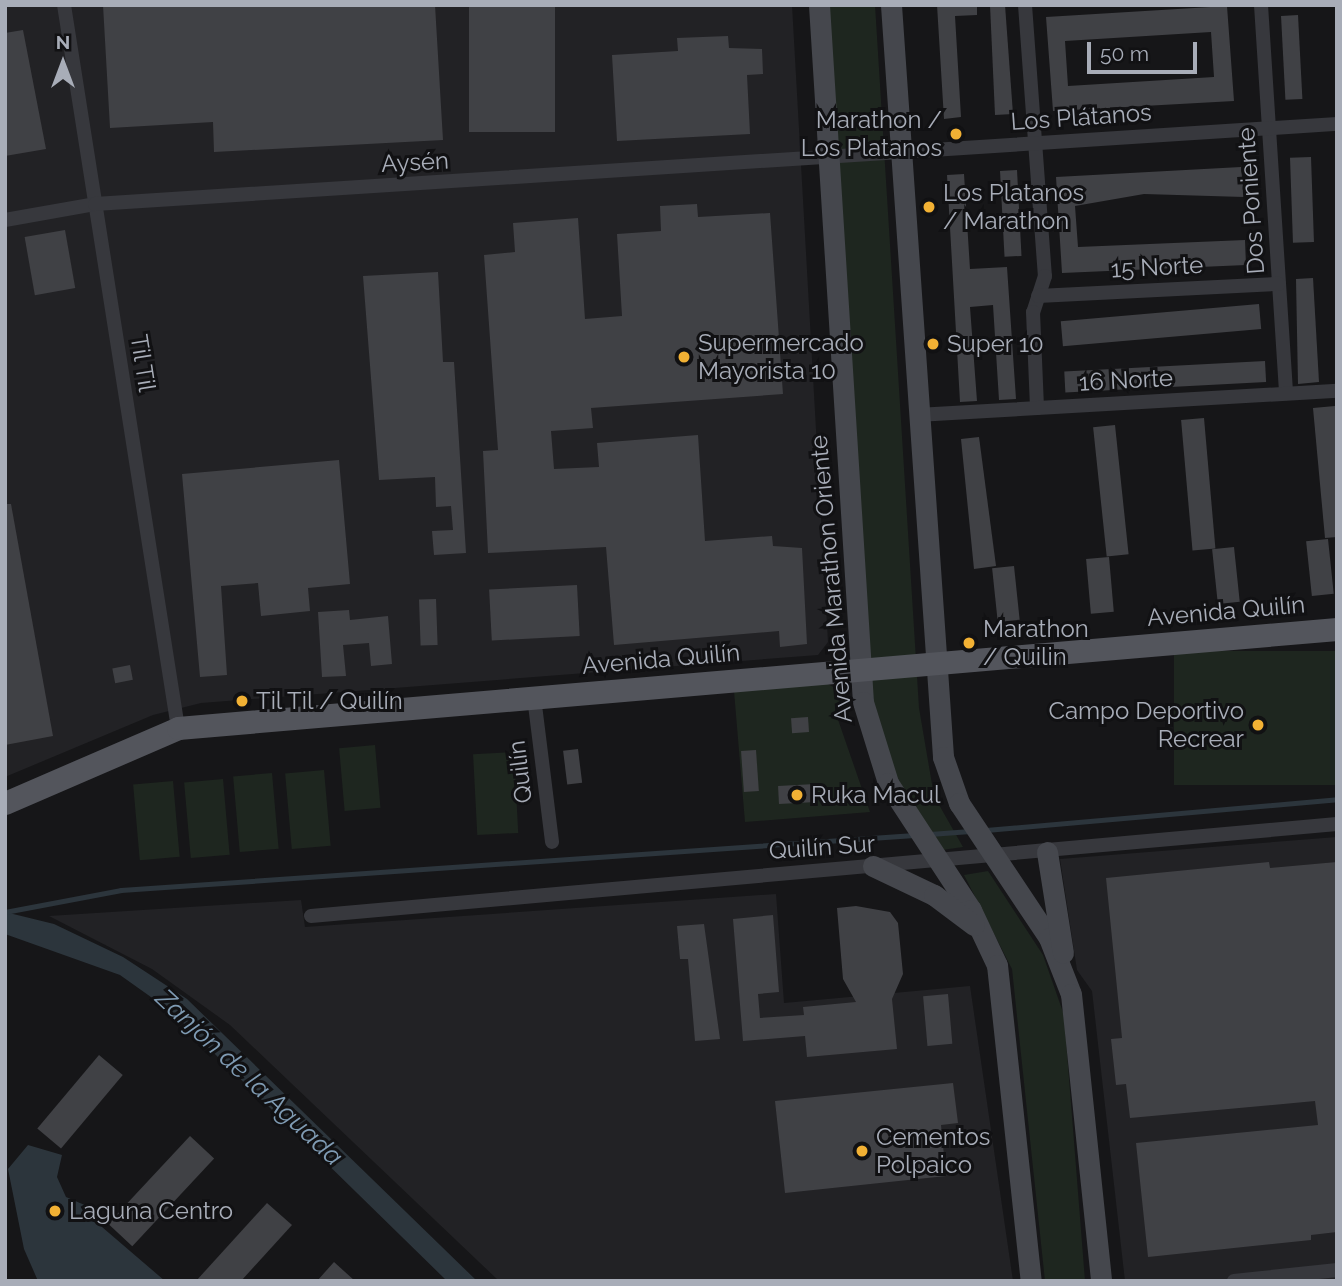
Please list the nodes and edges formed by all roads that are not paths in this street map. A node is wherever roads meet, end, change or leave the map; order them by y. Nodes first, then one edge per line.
1 (64, 5) edge
2 (819, 5) edge
3 (891, 5) edge
4 (1025, 5) edge
5 (1261, 5) edge
6 (1337, 124) edge
7 (1269, 128) junction
8 (1036, 142) junction
9 (901, 153) junction
10 (829, 159) junction
11 (95, 204) junction
12 (5, 220) edge
13 (1279, 284) junction
14 (1038, 296) junction
15 (1337, 391) edge
16 (1286, 393) junction
17 (1037, 408) junction
18 (917, 415) junction
19 (1337, 629) edge
20 (934, 663) junction
21 (859, 668) junction
22 (534, 697) junction
23 (178, 728) junction
24 (5, 803) edge
25 (1337, 824) edge
26 (552, 842) dead end
27 (989, 849) junction
28 (1047, 852) junction
29 (934, 854) junction
30 (873, 866) junction
31 (311, 916) dead end
32 (985, 936) junction
33 (1067, 980) junction
34 (1337, 1270) edge
35 (1031, 1281) edge
36 (1101, 1281) edge
37 (1234, 1281) edge

1 - 11 street, Til Til
2 - 10 main road, Avenida Marathon Oriente
3 - 9 main road
4 - 8 street
5 - 7 street, Dos Poniente
6 - 7 street, Los Plátanos
7 - 8 street, Los Plátanos
7 - 13 street, Dos Poniente
8 - 9 street, Los Plátanos
8 - 14 street
9 - 10 street, Los Plátanos
9 - 18 main road
10 - 11 street, Aysén
10 - 21 main road, Avenida Marathon Oriente
11 - 12 street, Aysén
11 - 23 street, Til Til
13 - 14 street, 15 Norte
13 - 16 street, Dos Poniente
14 - 17 street
15 - 16 street, 16 Norte
16 - 17 street, 16 Norte
17 - 18 street, 16 Norte
18 - 20 main road
19 - 20 main road, Avenida Quilín
20 - 21 main road, Avenida Quilín
20 - 27 main road
21 - 22 main road, Avenida Quilín
21 - 29 main road, Avenida Marathon Oriente
22 - 23 main road, Avenida Quilín
22 - 26 street, Quilín
23 - 24 main road, Avenida Quilín
25 - 28 street, Quilín Sur
27 - 28 street, Quilín Sur
27 - 29 street, Quilín Sur
27 - 33 main road
28 - 33 main road
29 - 30 street, Quilín Sur
29 - 32 main road, Avenida Marathon Oriente
30 - 31 street, Quilín Sur
30 - 32 main road
32 - 35 main road, Avenida Marathon Oriente
33 - 36 main road
34 - 37 street

